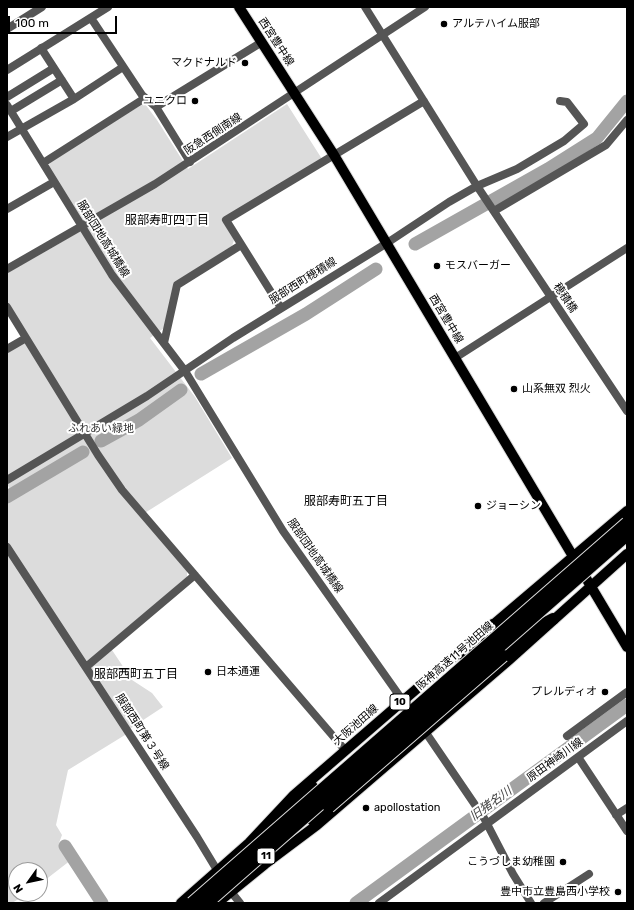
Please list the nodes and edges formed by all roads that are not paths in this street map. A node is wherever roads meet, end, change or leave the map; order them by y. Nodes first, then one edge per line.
1 (42, 7) edge
2 (108, 7) edge
3 (239, 7) edge
4 (365, 7) edge
5 (425, 7) edge
6 (91, 18) junction
7 (7, 29) edge
8 (383, 35) junction
9 (262, 42) junction
10 (41, 48) junction
11 (123, 67) junction
12 (54, 68) junction
13 (7, 70) edge
14 (62, 80) junction
15 (295, 93) junction
16 (7, 98) edge
17 (145, 98) junction
18 (74, 99) junction
19 (424, 101) junction
20 (560, 101) dead end
21 (156, 107) junction
22 (9, 108) edge
23 (627, 120) edge
24 (22, 130) junction
25 (7, 137) edge
26 (334, 155) junction
27 (190, 162) junction
28 (43, 163) junction
29 (54, 182) junction
30 (477, 186) junction
31 (7, 209) edge
32 (493, 210) junction
33 (82, 226) junction
34 (386, 243) junction
35 (241, 244) junction
36 (627, 248) edge
37 (7, 269) edge
38 (551, 297) junction
39 (7, 307) edge
40 (281, 308) junction
41 (26, 338) junction
42 (164, 343) junction
43 (7, 349) edge
44 (455, 358) junction
45 (187, 375) junction
46 (627, 410) edge
47 (84, 432) junction
48 (7, 480) edge
49 (627, 511) edge
50 (627, 523) edge
51 (627, 535) edge
52 (7, 546) edge
53 (627, 554) edge
54 (573, 556) junction
55 (195, 576) junction
56 (591, 586) junction
57 (554, 619) junction
58 (493, 625) junction
59 (627, 647) edge
60 (86, 667) junction
61 (627, 692) edge
62 (403, 700) junction
63 (627, 721) edge
64 (425, 732) junction
65 (567, 736) dead end
66 (345, 750) junction
67 (578, 757) junction
68 (627, 808) edge
69 (616, 815) junction
70 (486, 821) junction
71 (627, 831) edge
72 (236, 864) junction
73 (217, 872) junction
74 (589, 874) dead end
75 (222, 896) edge
76 (383, 902) edge
77 (181, 903) edge
78 (192, 903) edge
79 (207, 903) edge
80 (240, 903) edge
81 (531, 903) edge
82 (544, 903) edge

1 - 7 street
2 - 6 street
3 - 9 main road, 西宮豊中線
4 - 8 street, 穂積橋
5 - 8 street, 阪急西側南線
6 - 10 street
6 - 11 street
8 - 15 street, 阪急西側南線
8 - 19 street, 穂積橋
9 - 15 main road, 西宮豊中線
9 - 21 street
10 - 12 street
10 - 13 street
11 - 17 street
11 - 18 street
12 - 14 street
12 - 16 street
14 - 18 street
14 - 22 street
15 - 26 main road, 西宮豊中線
15 - 27 street, 阪急西側南線
17 - 21 street
17 - 28 street
18 - 24 street
19 - 26 street
19 - 30 street, 穂積橋
20 - 30 street, 服部西町穂積線
21 - 27 street
22 - 24 street, 服部団地高城橋線
23 - 32 street
24 - 25 street
24 - 28 street, 服部団地高城橋線
26 - 34 main road, 西宮豊中線
26 - 35 street
27 - 33 street, 阪急西側南線
28 - 29 street, 服部団地高城橋線
29 - 31 street
29 - 33 street, 服部団地高城橋線
30 - 32 street, 穂積橋
30 - 34 street, 服部西町穂積線
32 - 38 street, 穂積橋
33 - 37 street, 阪急西側南線
33 - 42 street, 服部団地高城橋線
34 - 40 street, 服部西町穂積線
34 - 44 main road, 西宮豊中線
35 - 40 street
35 - 42 street
36 - 38 street
38 - 44 street
38 - 46 street, 穂積橋
39 - 41 street
40 - 45 street, 服部西町穂積線
41 - 43 street
41 - 47 street
42 - 45 street, 服部団地高城橋線
44 - 54 main road, 西宮豊中線
45 - 47 street, 服部西町穂積線
45 - 62 street, 服部団地高城橋線
47 - 48 street, 服部西町穂積線
47 - 55 street
49 - 54 main road, 大阪池田線 / 10
50 - 72 highway, 阪神高速11号池田線 / 11, bridge
51 - 75 highway, 阪神高速11号池田線 / 11, bridge
52 - 60 street, 服部西町第３号線
53 - 56 main road
54 - 56 main road, 西宮豊中線
54 - 58 main road, 大阪池田線 / 10
55 - 60 street
55 - 66 street
56 - 57 main road
56 - 59 main road, 西宮豊中線
57 - 64 main road
57 - 75 highway, 11, bridge
58 - 62 main road, 大阪池田線 / 10
58 - 72 highway, 11, bridge
60 - 73 street, 服部西町第３号線
61 - 65 street
62 - 64 street, 服部団地高城橋線
62 - 66 main road, 大阪池田線 / 10
63 - 67 street, 原田神崎川線
64 - 70 street, 服部団地高城橋線
64 - 75 main road
66 - 73 main road, 大阪池田線 / 10
67 - 69 street
67 - 70 street, 原田神崎川線
68 - 69 street
69 - 71 street
70 - 76 street, 原田神崎川線
70 - 81 street, 服部団地高城橋線
72 - 78 highway, 阪神高速11号池田線 / 11, bridge
73 - 75 street, 服部西町第３号線
73 - 77 main road, 大阪池田線 / 10
74 - 82 street
75 - 79 highway, 阪神高速11号池田線 / 11, bridge
75 - 80 street, 服部西町第３号線

